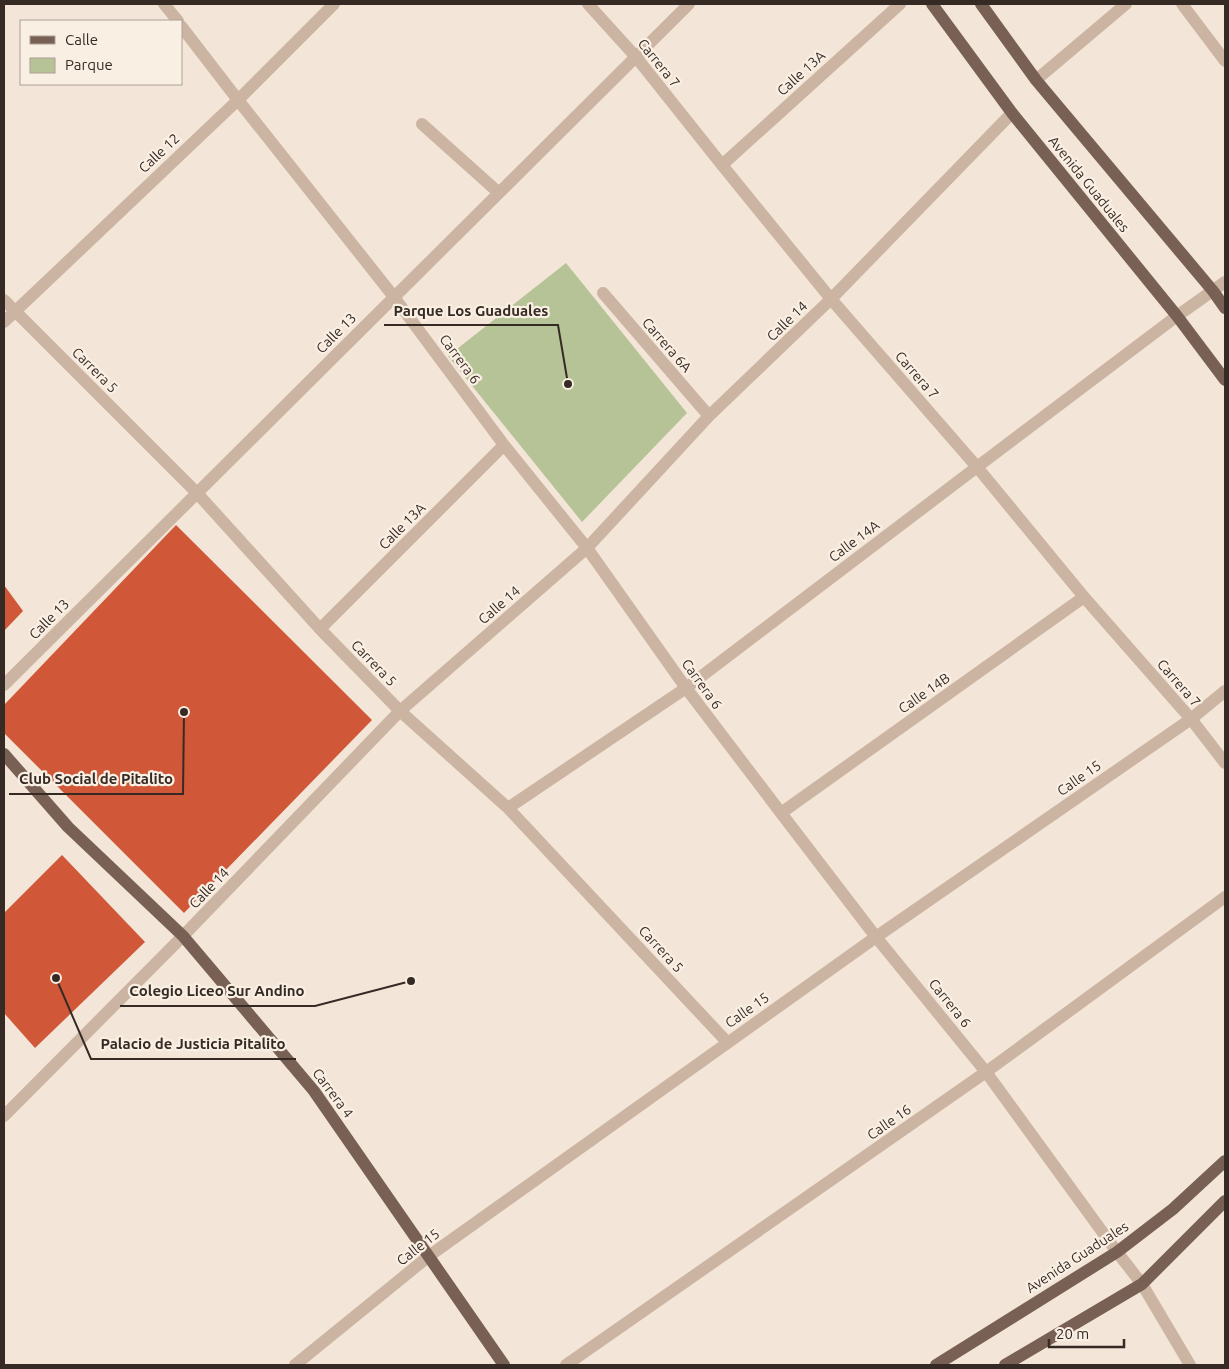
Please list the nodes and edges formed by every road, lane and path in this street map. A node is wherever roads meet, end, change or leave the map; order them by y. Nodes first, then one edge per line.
1 (164, 4) edge
2 (334, 4) edge
3 (588, 4) edge
4 (689, 4) edge
5 (900, 4) edge
6 (932, 4) edge
7 (981, 4) edge
8 (1126, 4) edge
9 (1182, 4) edge
10 (177, 20) edge
11 (182, 27) edge
12 (636, 57) junction
13 (1225, 61) edge
14 (1036, 80) junction
15 (238, 100) junction
16 (1012, 113) junction
17 (422, 124) dead end
18 (722, 165) junction
19 (499, 192) junction
20 (1225, 282) edge
21 (1214, 291) junction
22 (603, 293) dead end
23 (394, 297) junction
24 (831, 299) junction
25 (4, 300) edge
26 (1225, 308) edge
27 (14, 311) junction
28 (1177, 316) junction
29 (4, 322) edge
30 (1225, 380) edge
31 (709, 416) junction
32 (504, 445) junction
33 (977, 467) junction
34 (197, 493) junction
35 (587, 548) junction
36 (1084, 597) junction
37 (320, 629) junction
38 (4, 684) edge
39 (686, 688) junction
40 (1225, 691) edge
41 (400, 711) junction
42 (1191, 719) junction
43 (4, 754) edge
44 (1225, 763) edge
45 (508, 808) junction
46 (781, 813) junction
47 (1225, 897) edge
48 (183, 936) junction
49 (876, 937) junction
50 (728, 1042) junction
51 (986, 1072) junction
52 (4, 1116) edge
53 (1225, 1161) edge
54 (1225, 1201) edge
55 (1117, 1252) junction
56 (429, 1256) junction
57 (1142, 1284) junction
58 (295, 1365) edge
59 (504, 1365) edge
60 (566, 1365) edge
61 (936, 1365) edge
62 (1005, 1365) edge
63 (1190, 1365) edge

1 - 10 street
2 - 15 street, Calle 12
3 - 12 street, Carrera 7
4 - 12 street, Calle 13
5 - 18 street, Calle 13A
6 - 16 main road, Avenida Guaduales
7 - 14 main road, Avenida Guaduales
8 - 14 street
9 - 13 street
11 - 15 street, Carrera 6
12 - 18 street, Carrera 7
12 - 19 street, Calle 13
14 - 21 main road, Avenida Guaduales
15 - 23 street, Carrera 6
15 - 27 street, Calle 12
16 - 24 street, Calle 14
16 - 28 main road, Avenida Guaduales
17 - 19 street
18 - 24 street, Carrera 7
19 - 23 street, Calle 13
20 - 21 street
21 - 26 main road, Avenida Guaduales
21 - 28 street, Calle 14A
22 - 31 street, Carrera 6A
23 - 32 street, Carrera 6
23 - 34 street, Calle 13
24 - 31 street, Calle 14
24 - 33 street, Carrera 7
25 - 27 street, Carrera 5
27 - 29 street, Calle 12
27 - 34 street, Carrera 5
28 - 30 main road, Avenida Guaduales
28 - 33 street, Calle 14A
31 - 35 street, Calle 14
32 - 35 street, Carrera 6
32 - 37 street, Calle 13A
33 - 36 street, Carrera 7
33 - 39 street, Calle 14A
34 - 37 street, Carrera 5
34 - 38 street, Calle 13
35 - 39 street, Carrera 6
35 - 41 street, Calle 14
36 - 42 street, Carrera 7
36 - 46 street, Calle 14B
37 - 41 street, Carrera 5
39 - 45 street, Calle 14A
39 - 46 street, Carrera 6
40 - 42 street, Calle 15
41 - 45 street, Carrera 5
41 - 48 street, Calle 14
42 - 44 street, Carrera 7
42 - 49 street, Calle 15
43 - 48 main road, Carrera 4
45 - 50 street, Carrera 5
46 - 49 street, Carrera 6
47 - 51 street, Calle 16
48 - 52 street, Calle 14
48 - 56 main road, Carrera 4
49 - 50 street, Calle 15
49 - 51 street, Carrera 6
50 - 56 street, Calle 15
51 - 55 street, Carrera 6
51 - 60 street, Calle 16
53 - 55 main road, Avenida Guaduales
54 - 57 main road
55 - 57 street, Carrera 6
55 - 61 main road, Avenida Guaduales
56 - 58 street, Calle 15
56 - 59 main road, Carrera 4
57 - 62 main road
57 - 63 street, Carrera 6

